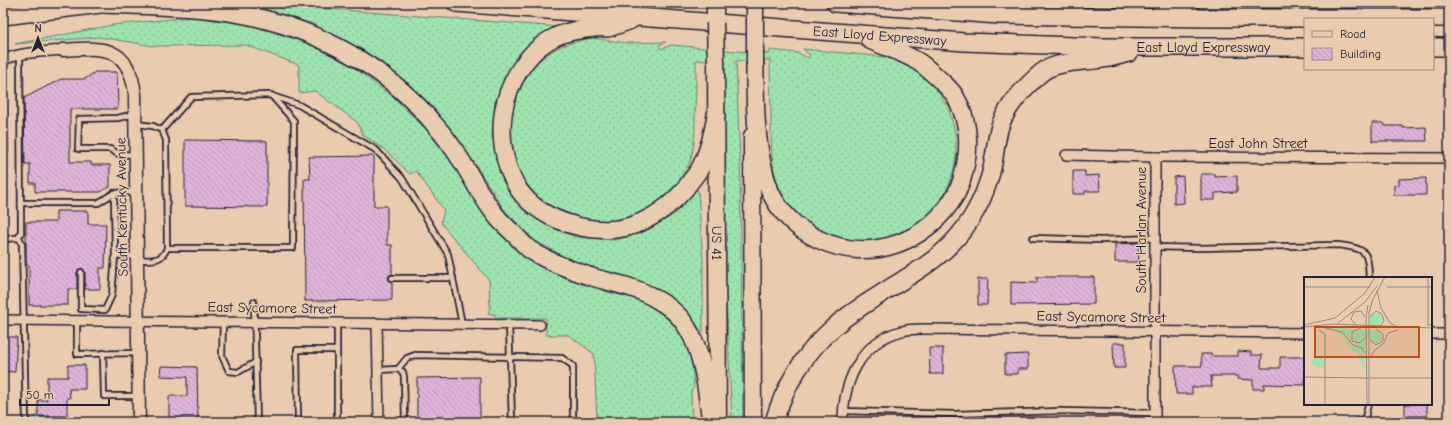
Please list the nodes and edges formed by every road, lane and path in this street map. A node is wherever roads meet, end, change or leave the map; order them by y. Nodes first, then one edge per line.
1 (106, 3) edge
2 (456, 3) edge
3 (716, 3) edge
4 (755, 3) edge
5 (835, 3) edge
6 (1160, 3) edge
7 (863, 4) edge
8 (3, 16) edge
9 (640, 17) junction
10 (1207, 18) junction
11 (1449, 18) edge
12 (858, 35) junction
13 (1157, 47) junction
14 (1304, 47) edge
15 (1434, 47) edge
16 (1449, 47) edge
17 (62, 50) joint
18 (20, 54) junction
19 (3, 60) edge
20 (755, 65) junction
21 (3, 91) edge
22 (271, 95) junction
23 (716, 115) junction
24 (136, 119) junction
25 (162, 130) junction
26 (3, 154) edge
27 (136, 155) junction
28 (1066, 155) dead end
29 (1155, 157) junction
30 (1449, 158) edge
31 (136, 192) junction
32 (114, 193) junction
33 (21, 202) junction
34 (18, 238) junction
35 (1033, 238) dead end
36 (3, 239) edge
37 (1155, 243) junction
38 (167, 248) junction
39 (115, 256) junction
40 (137, 258) junction
41 (81, 272) dead end
42 (1369, 277) edge
43 (392, 278) dead end
44 (453, 278) junction
45 (254, 302) dead end
46 (3, 320) edge
47 (25, 320) junction
48 (77, 320) junction
49 (138, 321) junction
50 (223, 322) junction
51 (255, 322) junction
52 (337, 323) junction
53 (377, 323) junction
54 (462, 324) junction
55 (509, 324) junction
56 (540, 325) dead end
57 (1155, 332) junction
58 (1304, 333) edge
59 (1432, 334) edge
60 (1449, 334) edge
61 (337, 350) junction
62 (103, 353) junction
63 (138, 353) junction
64 (510, 357) junction
65 (256, 362) junction
66 (398, 369) junction
67 (378, 370) junction
68 (138, 396) junction
69 (1368, 405) edge
70 (843, 412) junction
71 (1155, 418) edge
72 (26, 422) edge
73 (139, 422) edge
74 (257, 422) edge
75 (298, 422) edge
76 (337, 422) edge
77 (379, 422) edge
78 (405, 422) edge
79 (512, 422) edge
80 (573, 422) edge
81 (711, 422) edge
82 (718, 422) edge
83 (753, 422) edge
84 (774, 422) edge
85 (843, 422) edge
86 (1356, 422) edge

1 - 8 highway
1 - 81 highway
2 - 9 highway, East Lloyd Expressway
3 - 23 highway, US 41 / US 41, bridge
4 - 20 highway, bridge
5 - 7 highway, East Lloyd Expressway
6 - 10 highway
7 - 10 highway, East Lloyd Expressway
9 - 12 highway, East Lloyd Expressway
9 - 23 highway
10 - 11 highway, East Lloyd Expressway
12 - 13 highway, East Lloyd Expressway
12 - 20 highway
13 - 14 highway, East Lloyd Expressway
13 - 84 highway
15 - 16 highway
17 - 18 street
17 - 24 street, South Kentucky Avenue
18 - 19 street
18 - 33 lane
20 - 83 highway
21 - 26 lane
22 - 25 lane
22 - 38 lane
22 - 44 lane
23 - 82 highway, US 41 / US 41
24 - 25 lane
24 - 27 street, South Kentucky Avenue
24 - 27 lane
25 - 38 lane
27 - 31 street, South Kentucky Avenue
28 - 29 street, East John Street
29 - 30 street, East John Street
29 - 37 street, South Harlan Avenue
31 - 32 lane
31 - 40 street, South Kentucky Avenue
32 - 33 lane
32 - 39 lane
33 - 34 lane
34 - 36 lane
34 - 47 lane
35 - 37 lane
37 - 42 lane
37 - 57 street, South Harlan Avenue
38 - 40 lane
39 - 40 lane
39 - 41 lane
40 - 49 street, South Kentucky Avenue
43 - 44 lane
44 - 54 lane
45 - 51 lane
46 - 47 street, East Sycamore Street
47 - 48 street, East Sycamore Street
47 - 72 lane
48 - 49 street, East Sycamore Street
48 - 62 lane
49 - 50 street, East Sycamore Street
49 - 63 street, South Kentucky Avenue
50 - 51 street, East Sycamore Street
50 - 65 lane
51 - 52 street, East Sycamore Street
51 - 65 lane
52 - 53 street, East Sycamore Street
52 - 61 lane
53 - 54 street, East Sycamore Street
53 - 67 street
54 - 55 street, East Sycamore Street
55 - 56 street, East Sycamore Street
55 - 64 lane
57 - 58 street, East Sycamore Street
57 - 70 street, East Sycamore Street
57 - 71 street, South Harlan Avenue
59 - 60 street
61 - 75 lane
61 - 76 lane
62 - 63 lane
62 - 68 lane
63 - 68 street, South Kentucky Avenue
64 - 66 lane
64 - 79 lane
64 - 80 lane
65 - 74 lane
66 - 67 lane
66 - 78 lane
67 - 77 street
68 - 73 street, South Kentucky Avenue
69 - 86 lane
70 - 71 lane
70 - 85 street, East Sycamore Street

